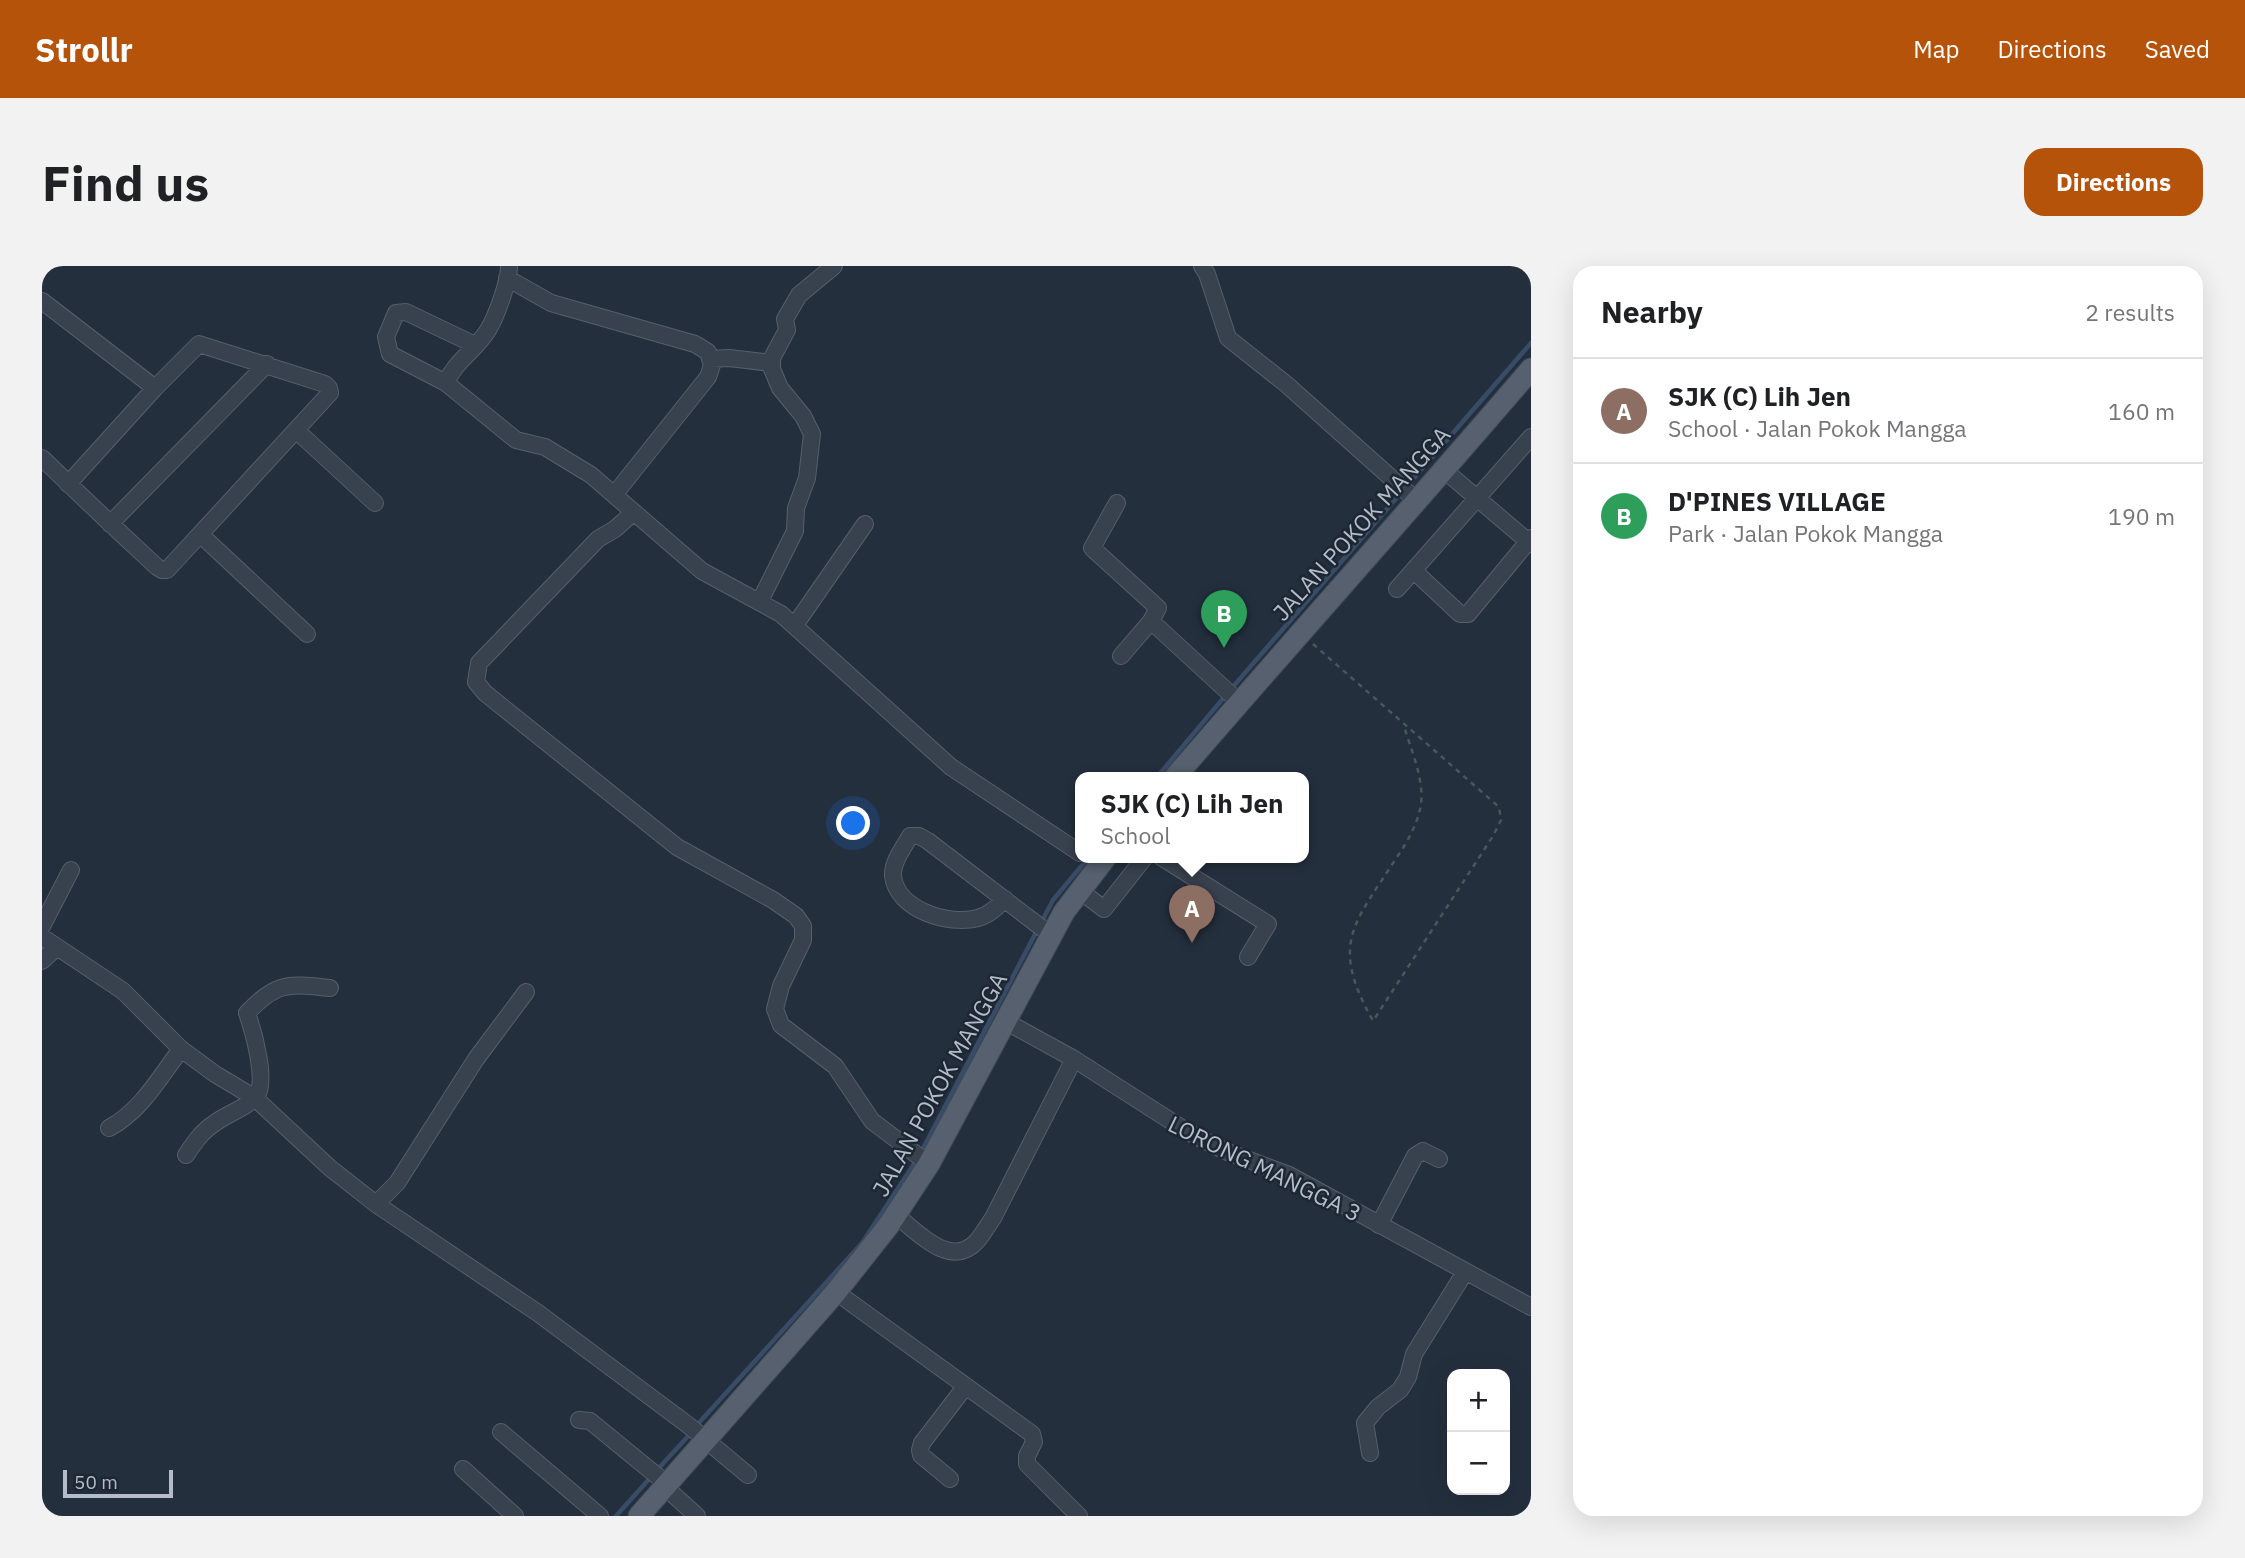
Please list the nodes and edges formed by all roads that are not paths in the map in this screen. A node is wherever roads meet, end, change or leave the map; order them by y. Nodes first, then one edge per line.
1 (834, 266) edge
2 (1202, 266) edge
3 (508, 272) edge
4 (42, 301) edge
5 (475, 345) junction
6 (710, 359) junction
7 (772, 363) junction
8 (267, 364) junction
9 (1531, 369) edge
10 (446, 383) junction
11 (155, 388) junction
12 (297, 431) junction
13 (1531, 437) edge
14 (42, 458) edge
15 (1444, 470) junction
16 (68, 484) junction
17 (1409, 493) junction
18 (614, 495) junction
19 (1477, 499) junction
20 (375, 503) dead end
21 (1117, 503) dead end
22 (634, 512) junction
23 (110, 524) junction
24 (865, 524) dead end
25 (201, 535) junction
26 (1530, 541) edge
27 (1414, 572) junction
28 (1397, 589) dead end
29 (760, 601) junction
30 (1151, 621) junction
31 (795, 625) junction
32 (307, 634) dead end
33 (1121, 656) dead end
34 (1239, 702) junction
35 (1179, 772) edge
36 (1075, 847) edge
37 (1091, 863) edge
38 (1140, 863) edge
39 (1170, 863) edge
40 (71, 870) dead end
41 (1079, 890) junction
42 (1005, 899) junction
43 (42, 926) edge
44 (1043, 928) junction
45 (42, 937) edge
46 (57, 947) junction
47 (1248, 957) dead end
48 (42, 961) edge
49 (330, 988) dead end
50 (526, 992) dead end
51 (1005, 1021) junction
52 (181, 1049) junction
53 (1074, 1059) junction
54 (256, 1098) junction
55 (109, 1128) dead end
56 (186, 1155) dead end
57 (1439, 1159) dead end
58 (926, 1162) junction
59 (376, 1204) junction
60 (896, 1215) junction
61 (1379, 1225) junction
62 (1465, 1272) junction
63 (836, 1292) junction
64 (1531, 1306) edge
65 (965, 1387) junction
66 (579, 1420) dead end
67 (501, 1432) dead end
68 (697, 1433) junction
69 (1370, 1453) dead end
70 (463, 1469) dead end
71 (748, 1475) dead end
72 (660, 1479) junction
73 (950, 1479) dead end
74 (515, 1516) edge
75 (600, 1516) edge
76 (639, 1516) edge
77 (696, 1516) edge
78 (1079, 1516) edge

1 - 7 street
2 - 17 street
3 - 5 street
3 - 6 street
4 - 11 street
5 - 10 street
5 - 10 street
6 - 7 street
6 - 18 street
7 - 29 street
8 - 11 street
8 - 12 street
8 - 23 street
9 - 15 main road, JALAN POKOK MANGGA
10 - 18 street
11 - 16 street
12 - 20 street
12 - 25 street
13 - 19 street
14 - 16 street
15 - 17 main road, JALAN POKOK MANGGA
15 - 19 street
16 - 23 street
17 - 34 main road, JALAN POKOK MANGGA
18 - 22 street
19 - 26 street
19 - 27 street
21 - 30 street
22 - 29 street
22 - 58 street
23 - 25 street
24 - 31 street
25 - 32 street
26 - 27 street
27 - 28 street
29 - 31 street
30 - 33 street
30 - 34 street
31 - 36 street
34 - 35 main road, JALAN POKOK MANGGA
37 - 41 main road, JALAN POKOK MANGGA
38 - 41 street
39 - 47 street
40 - 43 street
41 - 44 main road, JALAN POKOK MANGGA
42 - 42 street
42 - 44 street
44 - 51 main road, JALAN POKOK MANGGA
45 - 46 street
46 - 48 street
46 - 52 street
49 - 54 street
50 - 59 street
51 - 53 street, LORONG MANGGA 3
51 - 58 main road, JALAN POKOK MANGGA
52 - 54 street
52 - 55 street
53 - 60 street
53 - 61 street, LORONG MANGGA 3
54 - 56 street
54 - 59 street
57 - 61 street
58 - 60 main road, JALAN POKOK MANGGA
59 - 68 street
60 - 63 main road, JALAN POKOK MANGGA
61 - 62 street, LORONG MANGGA 3
62 - 64 street, LORONG MANGGA 3
62 - 69 street
63 - 65 street
63 - 68 main road, JALAN POKOK MANGGA
65 - 73 street
65 - 78 street
66 - 72 street
67 - 75 street
68 - 71 street
68 - 72 main road, JALAN POKOK MANGGA
70 - 74 street
72 - 76 main road, JALAN POKOK MANGGA
72 - 77 street

